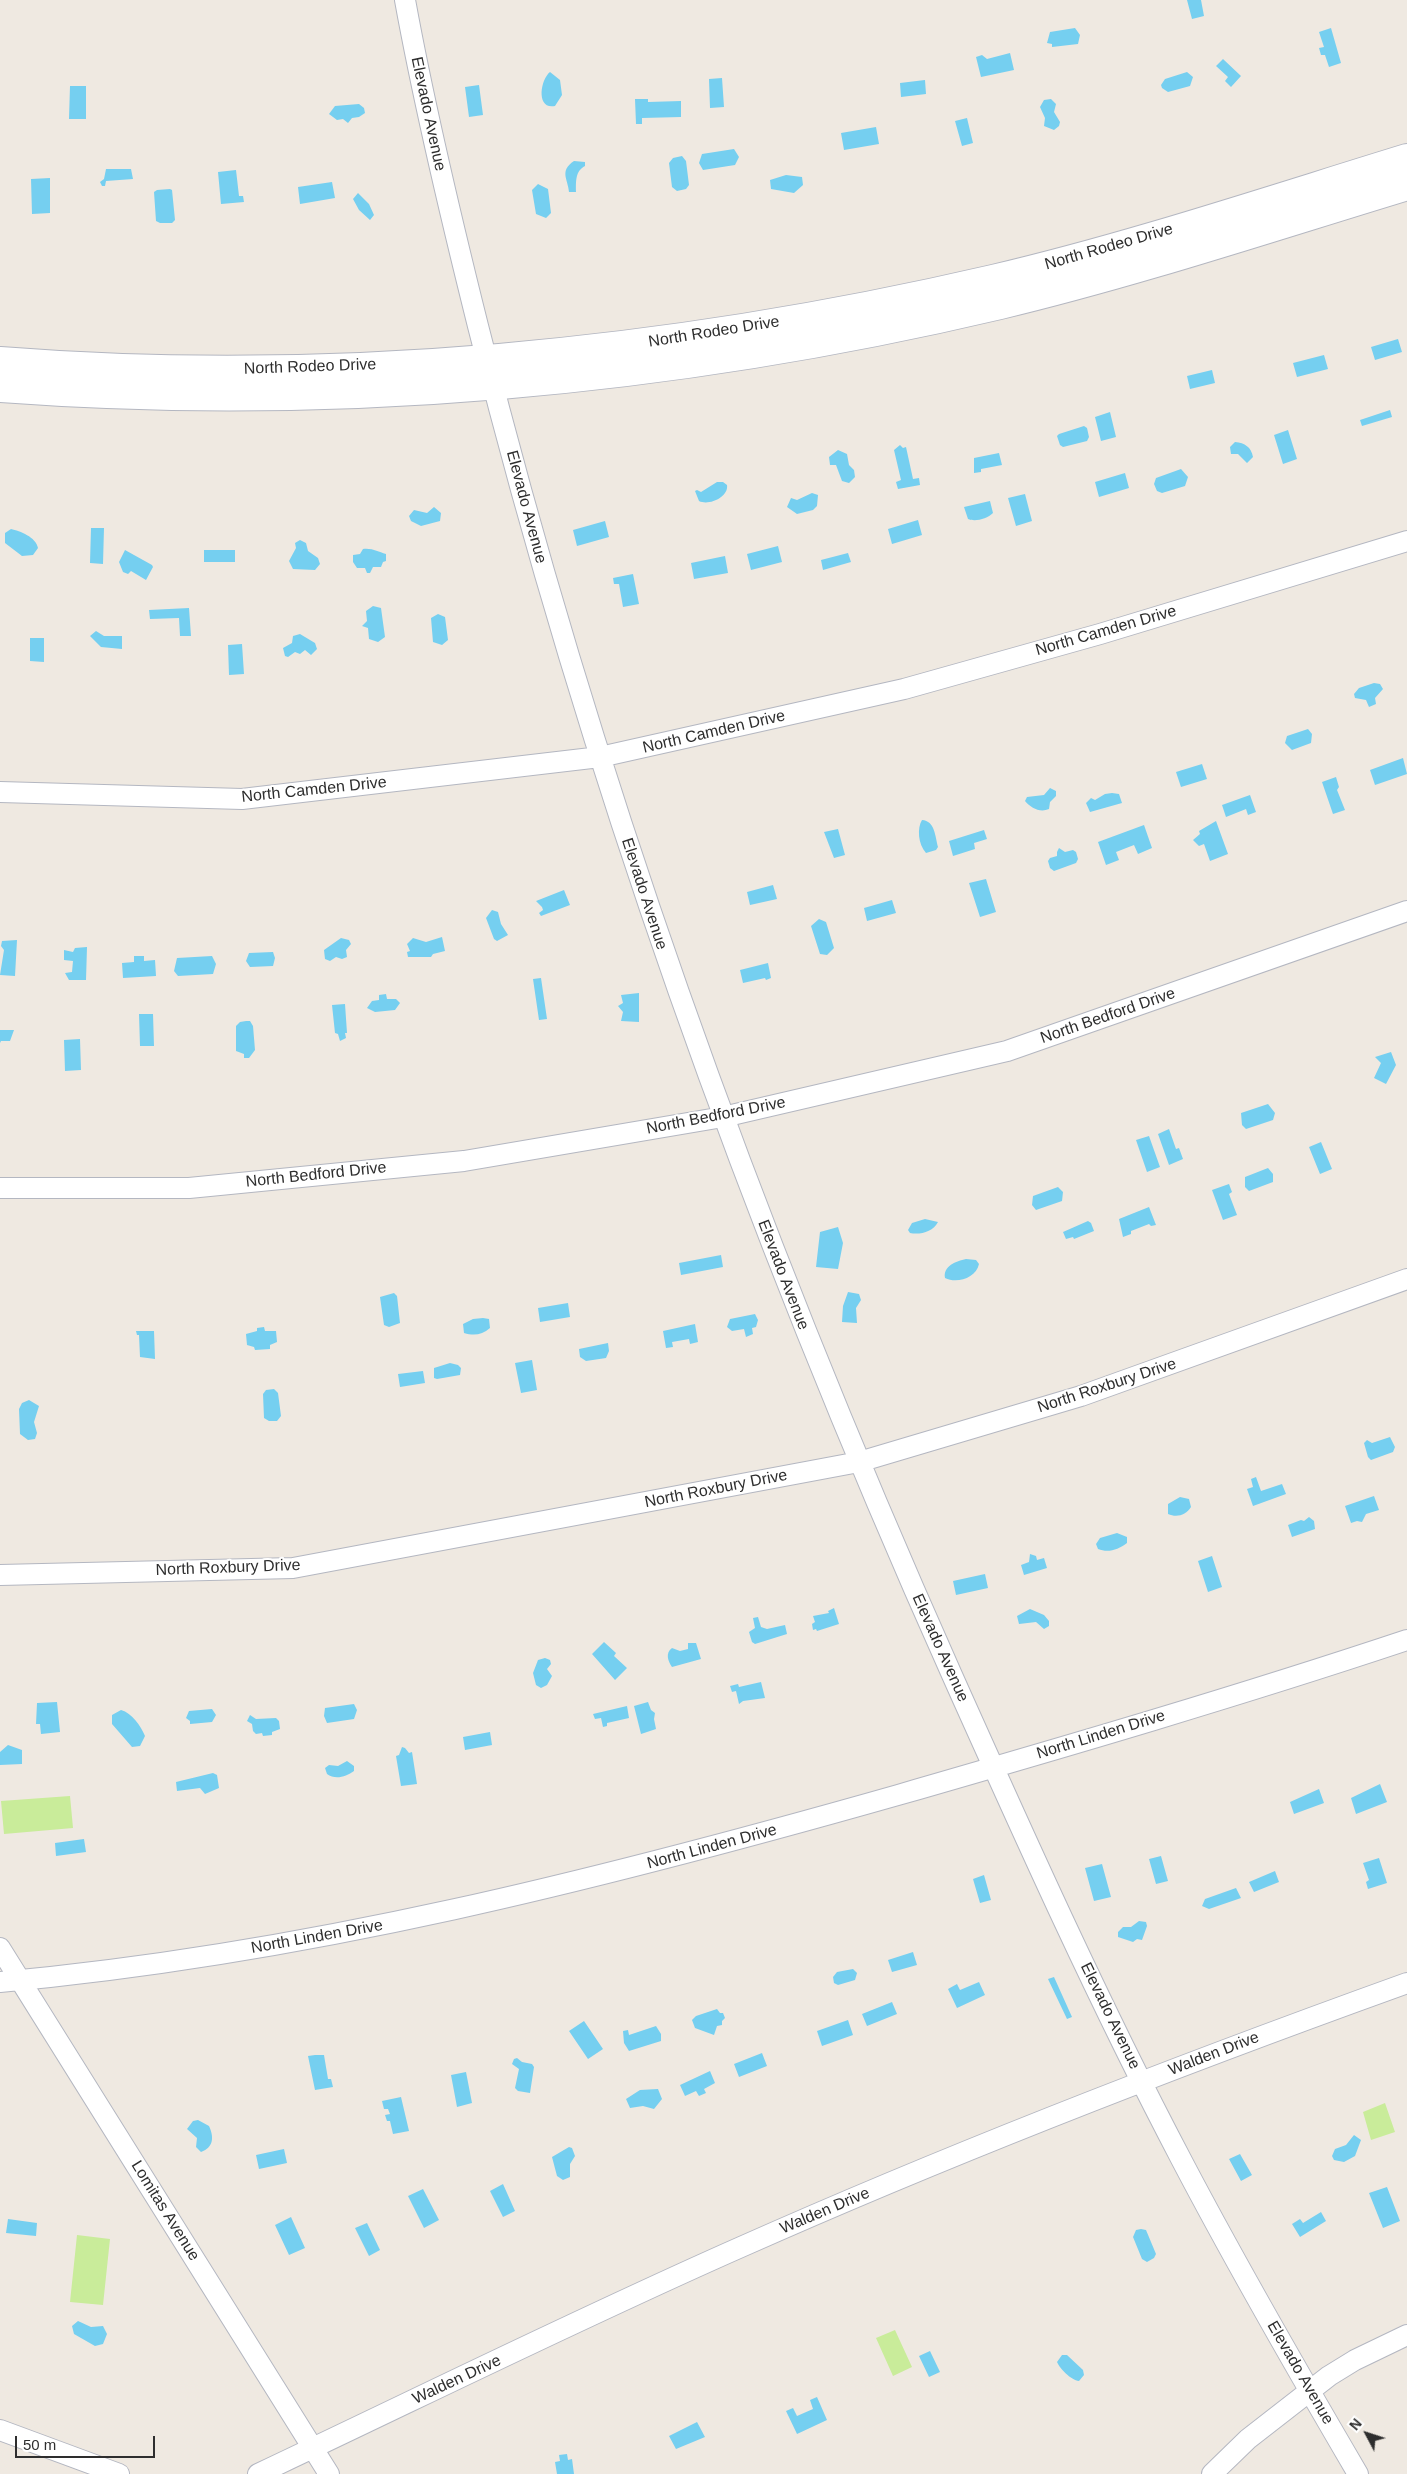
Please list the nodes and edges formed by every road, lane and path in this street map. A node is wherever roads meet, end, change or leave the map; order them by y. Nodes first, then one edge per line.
1 (404, 0) edge
2 (1407, 158) edge
3 (1407, 186) edge
4 (486, 358) junction
5 (0, 361) edge
6 (493, 385) junction
7 (0, 388) edge
8 (1407, 541) edge
9 (600, 757) junction
10 (0, 792) edge
11 (1407, 911) edge
12 (723, 1117) junction
13 (0, 1188) edge
14 (1407, 1279) edge
15 (859, 1462) junction
16 (0, 1575) edge
17 (1407, 1640) edge
18 (993, 1767) junction
19 (0, 1948) edge
20 (10, 1981) edge
21 (1407, 1983) edge
22 (1142, 2081) junction
23 (1407, 2335) edge
24 (1310, 2393) junction
25 (1, 2432) edge
26 (313, 2448) junction
27 (119, 2474) edge
28 (258, 2474) edge
29 (329, 2474) edge
30 (1212, 2474) edge
31 (1358, 2474) edge

1 - 4 street, Elevado Avenue
2 - 4 street, North Rodeo Drive
3 - 6 street, North Rodeo Drive
4 - 5 street, North Rodeo Drive
4 - 6 street, Elevado Avenue
6 - 7 street, North Rodeo Drive
6 - 9 street, Elevado Avenue
8 - 9 street, North Camden Drive
9 - 10 street, North Camden Drive
9 - 12 street, Elevado Avenue
11 - 12 street, North Bedford Drive
12 - 13 street, North Bedford Drive
12 - 15 street, Elevado Avenue
14 - 15 street, North Roxbury Drive
15 - 16 street, North Roxbury Drive
15 - 18 street, Elevado Avenue
17 - 18 street, North Linden Drive
18 - 20 street, North Linden Drive
18 - 22 street, Elevado Avenue
19 - 20 street, Lomitas Avenue
20 - 26 street, Lomitas Avenue
21 - 22 street, Walden Drive
22 - 24 street, Elevado Avenue
22 - 26 street, Walden Drive
23 - 24 street
24 - 30 street
24 - 31 street, Elevado Avenue
25 - 27 street
26 - 28 street, Walden Drive
26 - 29 street, Lomitas Avenue

